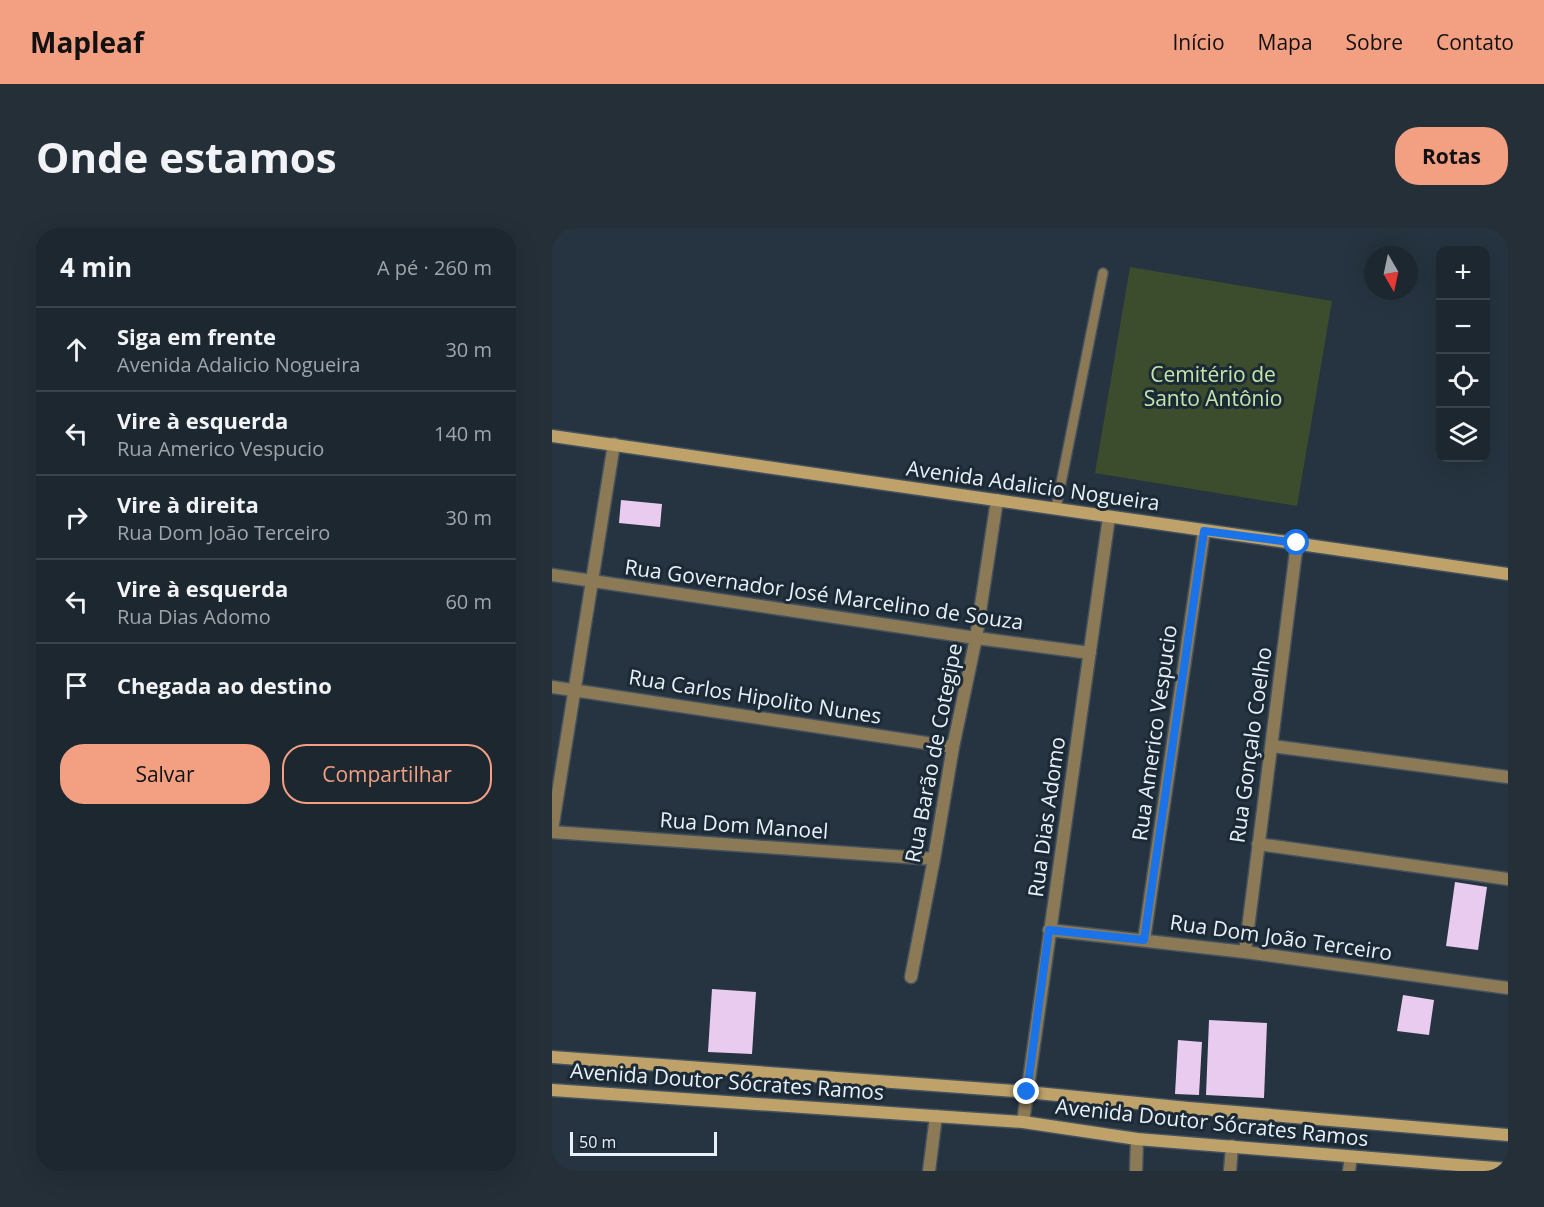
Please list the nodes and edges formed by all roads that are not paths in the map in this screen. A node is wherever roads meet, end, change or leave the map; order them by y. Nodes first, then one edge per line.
1 (1102, 273) dead end
2 (552, 436) edge
3 (614, 444) junction
4 (998, 500) junction
5 (1056, 508) junction
6 (1108, 517) junction
7 (1204, 531) junction
8 (1297, 543) junction
9 (1508, 574) edge
10 (552, 575) edge
11 (592, 580) junction
12 (976, 638) junction
13 (1090, 653) junction
14 (552, 687) edge
15 (575, 690) junction
16 (1272, 746) junction
17 (953, 747) junction
18 (1508, 777) edge
19 (556, 779) edge
20 (552, 831) edge
21 (1258, 844) junction
22 (934, 859) junction
23 (1508, 879) edge
24 (1049, 930) junction
25 (1144, 940) junction
26 (1245, 952) junction
27 (911, 977) dead end
28 (1508, 988) edge
29 (552, 1057) edge
30 (552, 1089) edge
31 (1027, 1092) junction
32 (936, 1116) junction
33 (1023, 1122) junction
34 (1508, 1135) edge
35 (1137, 1139) junction
36 (1233, 1146) junction
37 (1351, 1157) junction
38 (1466, 1169) edge
39 (1508, 1169) edge
40 (929, 1171) edge
41 (1136, 1171) edge
42 (1230, 1171) edge
43 (1349, 1171) edge

1 - 5 lane
2 - 3 street, Avenida Adalicio Nogueira
3 - 4 street, Avenida Adalicio Nogueira
3 - 11 street
4 - 5 street, Avenida Adalicio Nogueira
4 - 12 street, Rua Barão de Cotegipe
5 - 6 street, Avenida Adalicio Nogueira
6 - 7 street, Avenida Adalicio Nogueira
6 - 13 street, Rua Dias Adomo
7 - 8 street, Avenida Adalicio Nogueira
7 - 25 street, Rua Americo Vespucio
8 - 9 street, Avenida Adalicio Nogueira
8 - 16 street, Rua Gonçalo Coelho
10 - 11 street, Rua Governador José Marcelino de Souza
11 - 12 street, Rua Governador José Marcelino de Souza
11 - 15 street
12 - 13 street, Rua Governador José Marcelino de Souza
12 - 17 street, Rua Barão de Cotegipe
13 - 24 street, Rua Dias Adomo
14 - 15 street, Rua Carlos Hipolito Nunes
15 - 17 street, Rua Carlos Hipolito Nunes
15 - 19 street
16 - 18 street
16 - 21 street, Rua Gonçalo Coelho
17 - 22 street, Rua Barão de Cotegipe
19 - 20 street
20 - 22 street, Rua Dom Manoel
21 - 23 street
21 - 26 street, Rua Gonçalo Coelho
22 - 27 street, Rua Barão de Cotegipe
24 - 25 street, Rua Dom João Terceiro
24 - 31 street, Rua Dias Adomo
25 - 26 street, Rua Dom João Terceiro
26 - 28 street, Rua Dom João Terceiro
29 - 31 street, Avenida Doutor Sócrates Ramos
30 - 32 street, Avenida Doutor Sócrates Ramos
31 - 33 street, Rua Dias Adomo
31 - 34 street, Avenida Doutor Sócrates Ramos
32 - 33 street, Avenida Doutor Sócrates Ramos
32 - 40 street
33 - 35 street, Avenida Doutor Sócrates Ramos
35 - 36 street, Avenida Doutor Sócrates Ramos
35 - 41 street
36 - 37 street, Avenida Doutor Sócrates Ramos
36 - 42 street
37 - 38 street, Avenida Doutor Sócrates Ramos
37 - 43 street
38 - 39 street, Avenida Doutor Sócrates Ramos

